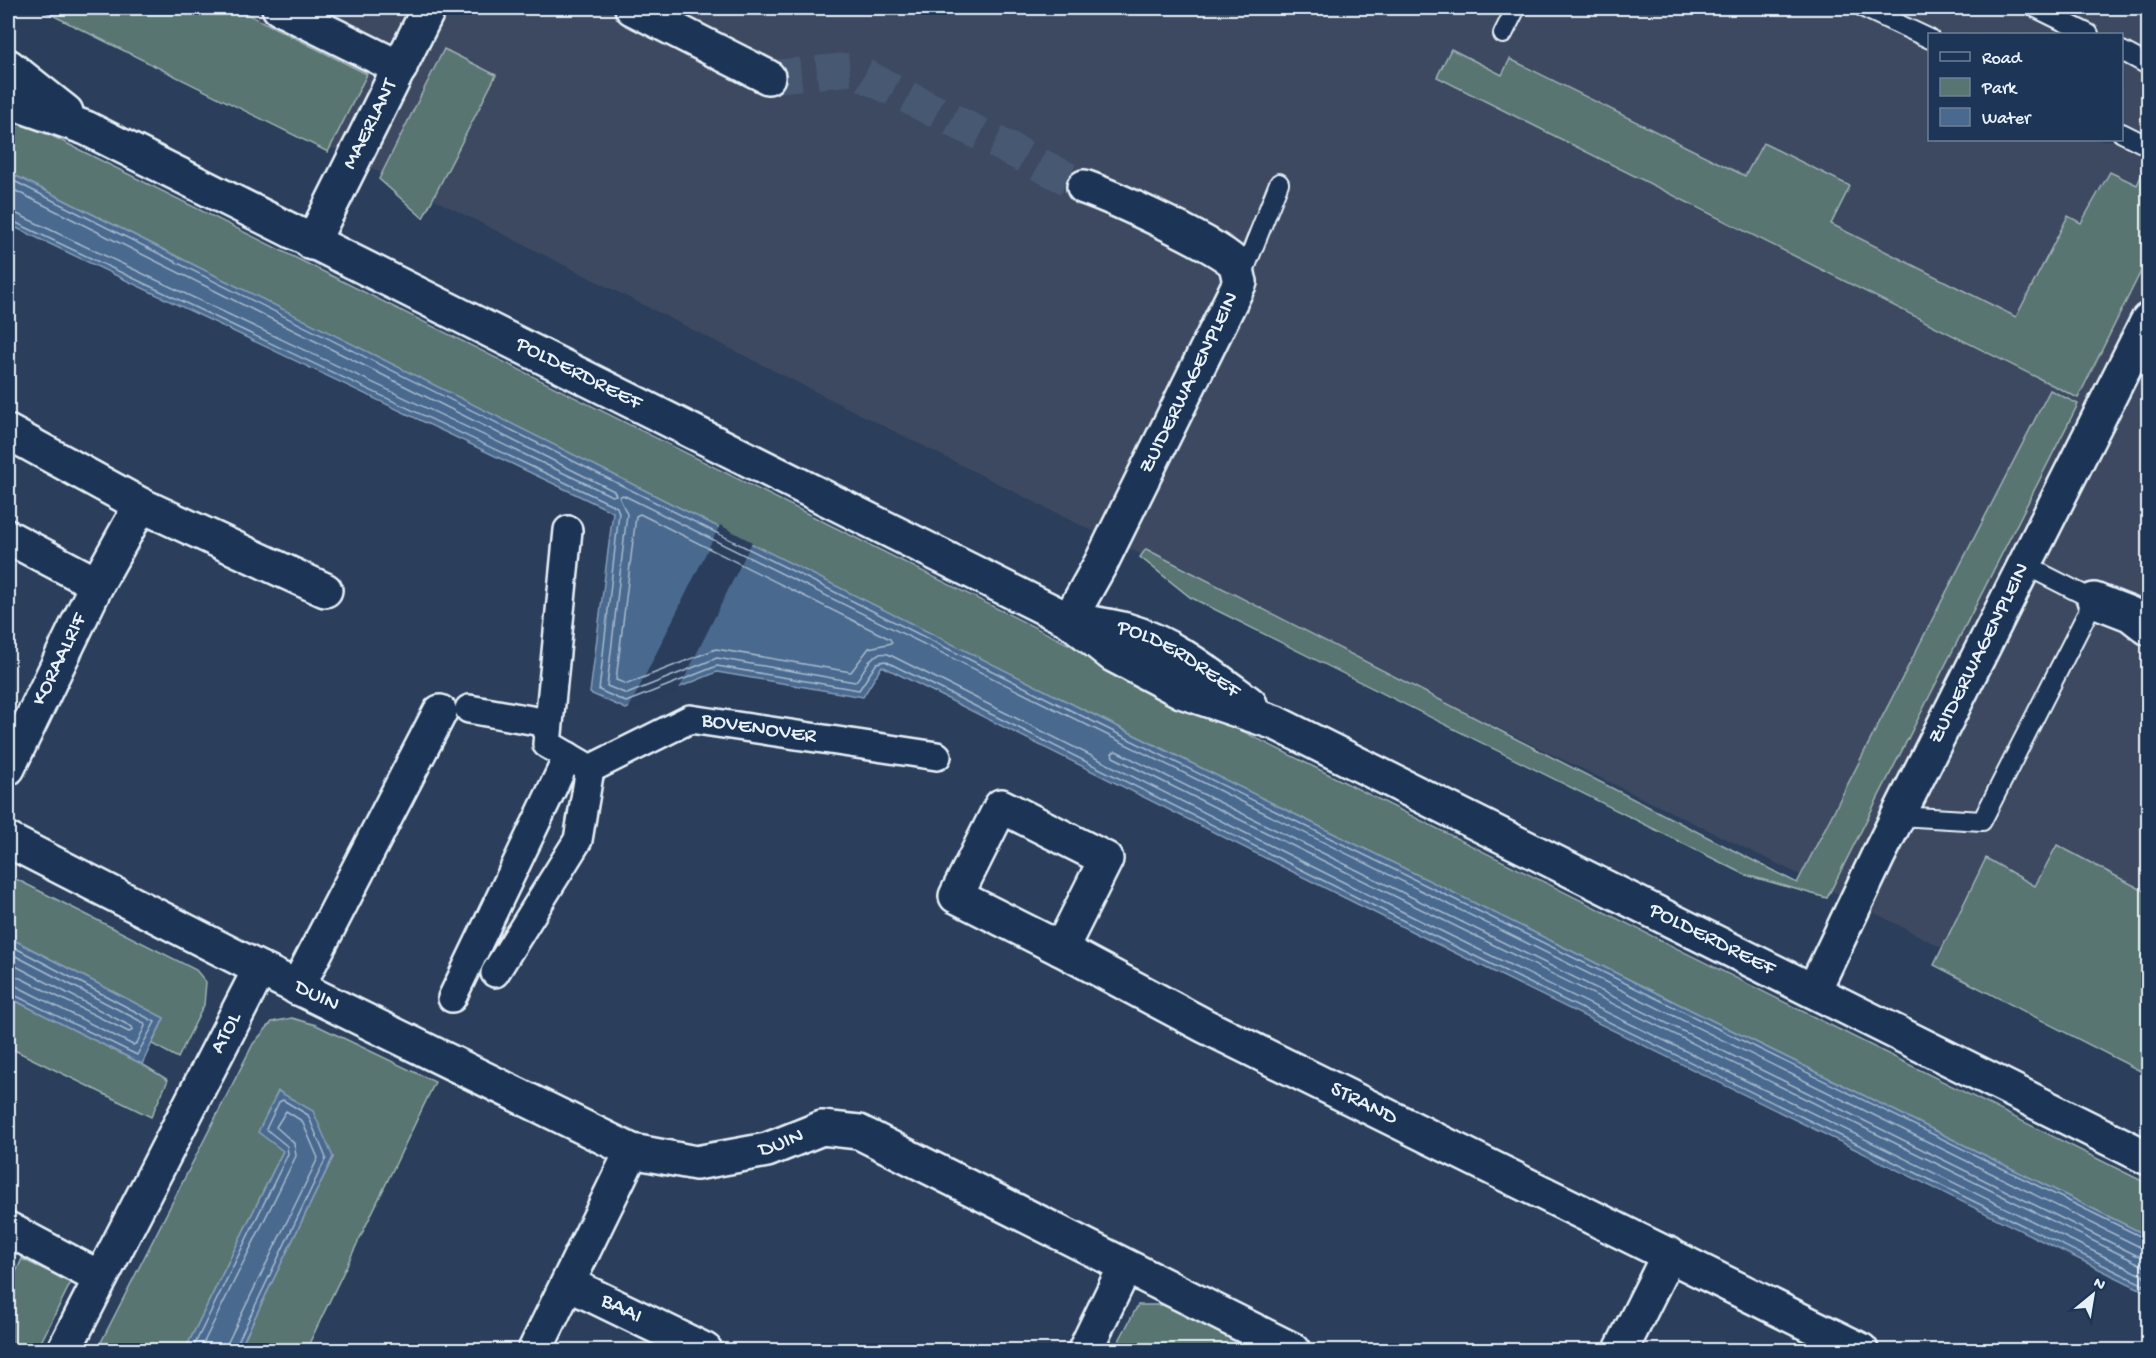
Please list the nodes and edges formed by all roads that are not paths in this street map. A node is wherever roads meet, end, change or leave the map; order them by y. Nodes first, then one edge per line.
1 (279, 8) edge
2 (429, 8) edge
3 (632, 8) edge
4 (1516, 8) edge
5 (1864, 8) edge
6 (2036, 8) edge
7 (2087, 33) edge
8 (1503, 34) dead end
9 (1928, 39) edge
10 (2123, 52) edge
11 (2148, 65) edge
12 (8, 66) edge
13 (400, 68) junction
14 (768, 78) tunnel mouth
15 (8, 101) edge
16 (86, 128) junction
17 (2123, 133) edge
18 (2148, 146) edge
19 (1279, 183) dead end
20 (1084, 188) tunnel mouth
21 (312, 243) junction
22 (1240, 282) junction
23 (2148, 320) edge
24 (8, 432) edge
25 (141, 505) junction
26 (568, 530) dead end
27 (8, 537) edge
28 (2025, 565) junction
29 (97, 584) junction
30 (325, 590) dead end
31 (2094, 600) junction
32 (1069, 620) junction
33 (2148, 627) edge
34 (455, 711) joint
35 (548, 723) junction
36 (937, 756) dead end
37 (579, 763) junction
38 (8, 768) edge
39 (1899, 816) junction
40 (8, 840) edge
41 (1061, 949) junction
42 (260, 969) junction
43 (495, 973) dead end
44 (297, 988) junction
45 (1814, 990) junction
46 (452, 998) dead end
47 (632, 1151) junction
48 (2148, 1158) edge
49 (8, 1231) edge
50 (1669, 1254) junction
51 (1125, 1267) junction
52 (100, 1278) junction
53 (569, 1284) junction
54 (64, 1350) edge
55 (535, 1350) edge
56 (705, 1350) edge
57 (1085, 1350) edge
58 (1293, 1350) edge
59 (1621, 1350) edge
60 (1861, 1350) edge

1 - 13 street
2 - 13 street, MAERLANT
3 - 14 street
4 - 8 lane
5 - 9 lane
6 - 7 lane
10 - 11 lane
12 - 16 street, POLDERDREEF
13 - 21 street, MAERLANT
15 - 16 street, POLDERDREEF
16 - 21 street, POLDERDREEF
17 - 18 lane
19 - 22 lane
20 - 22 street, ZUIDERWAGENPLEIN
21 - 32 street, POLDERDREEF
22 - 32 street, ZUIDERWAGENPLEIN
23 - 28 street, ZUIDERWAGENPLEIN
24 - 25 street
25 - 29 street, KORAALRIF
25 - 30 street
26 - 35 street
27 - 29 street
28 - 31 lane
28 - 39 street, ZUIDERWAGENPLEIN
29 - 38 street, KORAALRIF
31 - 33 street
31 - 39 lane
32 - 45 street, POLDERDREEF
34 - 35 street
34 - 44 street
35 - 37 street
36 - 37 street, BOVENOVER
37 - 43 street
37 - 46 street
39 - 45 street, ZUIDERWAGENPLEIN
40 - 42 street
41 - 41 street, STRAND
41 - 50 street, STRAND
42 - 44 street, DUIN
42 - 52 street, ATOL
44 - 47 street, DUIN
45 - 48 street, POLDERDREEF
47 - 51 street, DUIN
47 - 53 street
49 - 52 street
50 - 59 street
50 - 60 street, STRAND
51 - 57 street
51 - 58 street, DUIN
52 - 54 street, ATOL
53 - 55 street
53 - 56 street, BAAI

